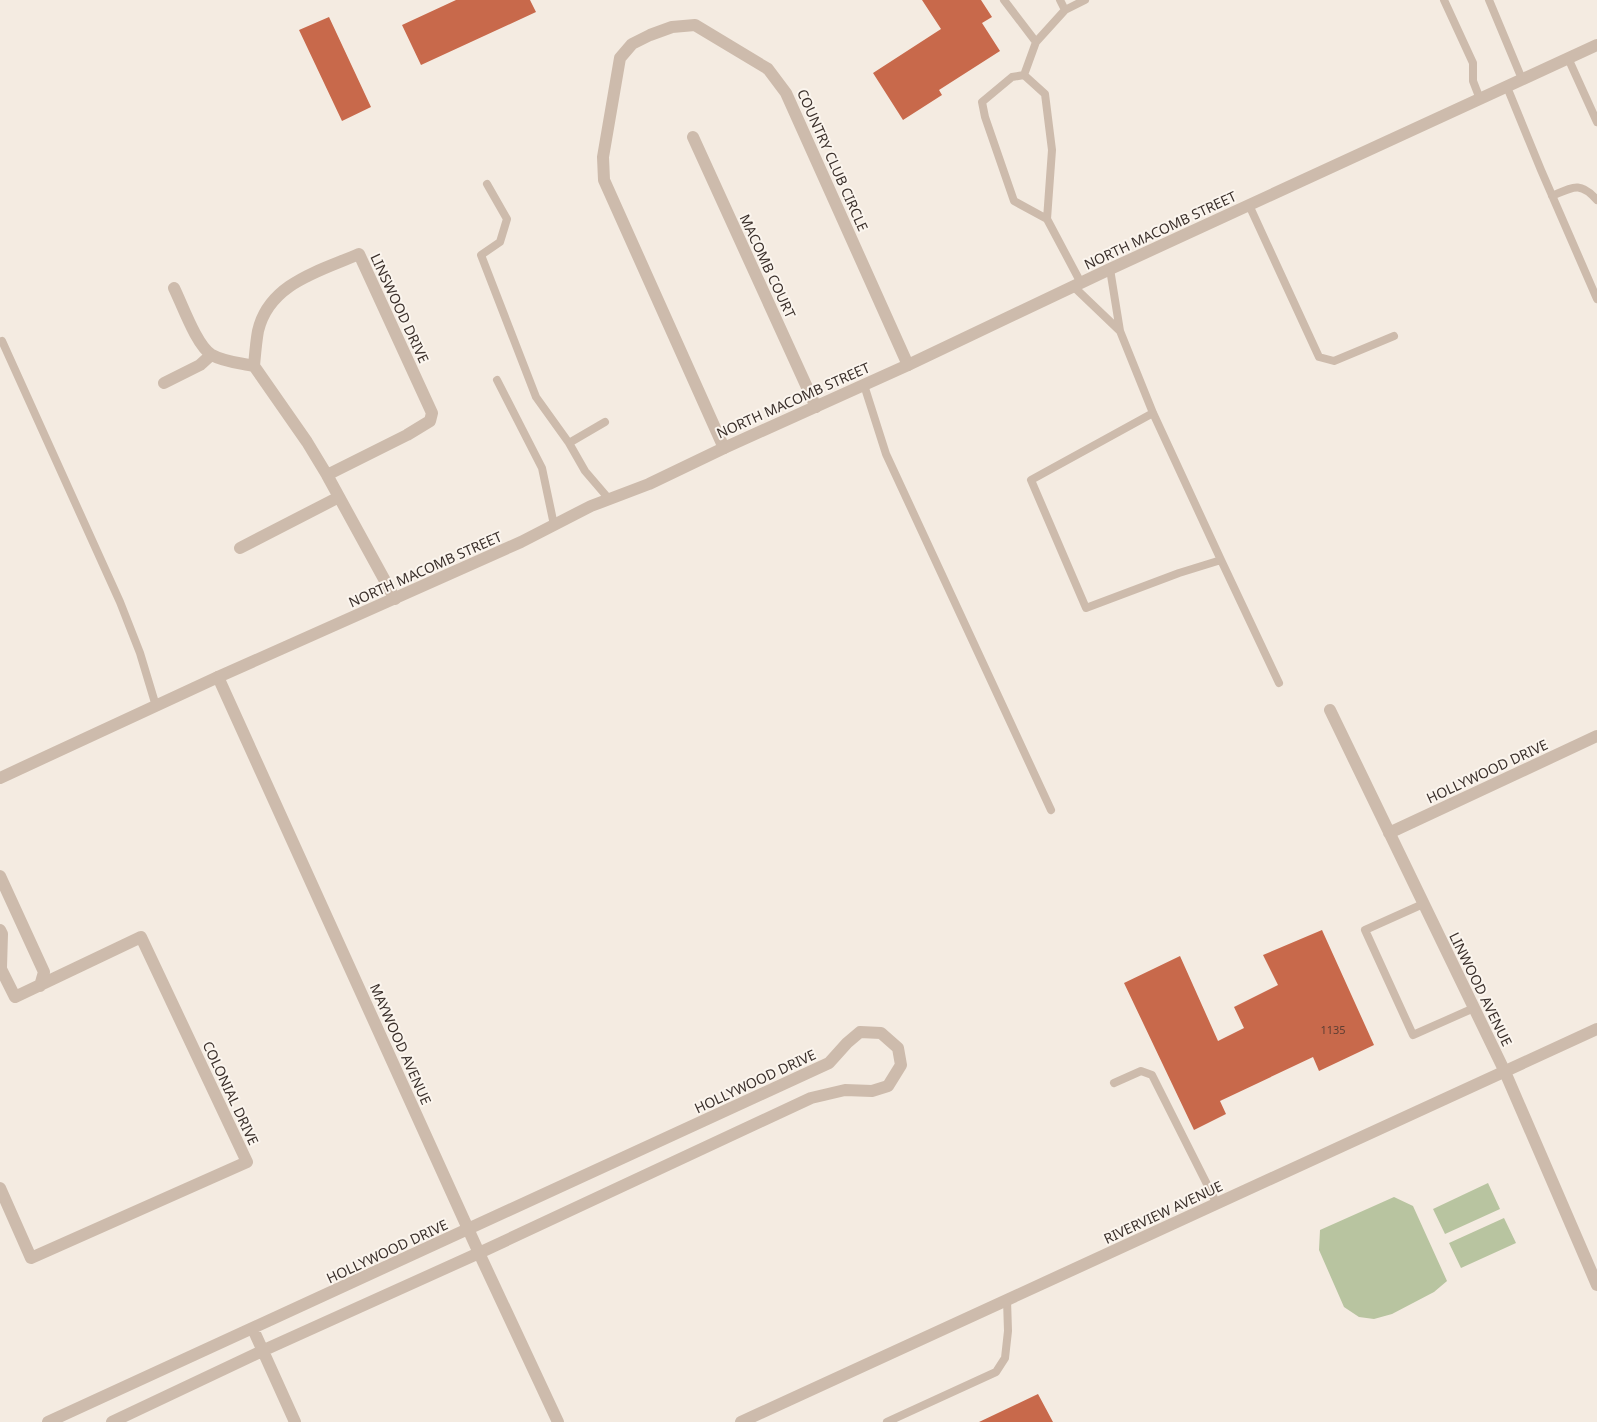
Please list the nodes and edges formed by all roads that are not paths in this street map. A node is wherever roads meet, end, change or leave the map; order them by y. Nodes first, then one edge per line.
1 (1004, 0) edge
2 (1060, 0) edge
3 (1085, 0) edge
4 (1444, 0) edge
5 (1489, 0) edge
6 (1065, 10) junction
7 (1036, 42) junction
8 (1597, 45) edge
9 (1568, 58) junction
10 (1024, 75) junction
11 (1522, 79) junction
12 (1507, 87) junction
13 (1480, 99) junction
14 (1597, 122) edge
15 (693, 137) dead end
16 (487, 184) dead end
17 (1552, 196) junction
18 (1597, 200) edge
19 (1249, 205) junction
20 (1047, 219) junction
21 (1110, 269) junction
22 (1078, 285) junction
23 (1594, 285) edge
24 (174, 288) dead end
25 (1597, 299) edge
26 (1120, 331) junction
27 (1394, 336) dead end
28 (2, 341) dead end
29 (211, 355) junction
30 (908, 365) junction
31 (254, 366) junction
32 (497, 380) dead end
33 (164, 383) dead end
34 (864, 385) junction
35 (816, 407) junction
36 (1153, 413) junction
37 (606, 422) dead end
38 (569, 443) junction
39 (724, 448) junction
40 (327, 475) junction
41 (339, 497) junction
42 (609, 499) junction
43 (554, 525) junction
44 (240, 548) dead end
45 (1221, 560) junction
46 (394, 599) junction
47 (218, 677) junction
48 (1279, 683) dead end
49 (156, 706) junction
50 (1330, 710) dead end
51 (1597, 736) edge
52 (0, 778) edge
53 (1051, 810) dead end
54 (1389, 832) junction
55 (0, 876) edge
56 (1423, 904) junction
57 (0, 930) edge
58 (0, 967) edge
59 (40, 986) junction
60 (1474, 1008) junction
61 (1597, 1030) edge
62 (1505, 1072) junction
63 (1114, 1083) dead end
64 (0, 1188) edge
65 (1217, 1204) junction
66 (469, 1230) junction
67 (479, 1253) junction
68 (1597, 1285) edge
69 (1007, 1300) junction
70 (253, 1329) junction
71 (262, 1351) junction
72 (763, 1418) edge
73 (48, 1422) edge
74 (112, 1422) edge
75 (295, 1422) edge
76 (558, 1422) edge
77 (741, 1422) edge
78 (887, 1422) edge

1 - 7 lane
2 - 6 lane
3 - 6 lane
4 - 13 lane
5 - 11 lane
6 - 7 lane
7 - 10 lane
8 - 9 street, NORTH MACOMB STREET
9 - 11 street, NORTH MACOMB STREET
9 - 14 lane
10 - 20 lane
10 - 20 lane
11 - 12 street, NORTH MACOMB STREET
12 - 13 street, NORTH MACOMB STREET
12 - 17 lane
13 - 19 street, NORTH MACOMB STREET
15 - 35 street, MACOMB COURT
16 - 38 lane
17 - 18 lane
17 - 23 lane
19 - 21 street, NORTH MACOMB STREET
19 - 27 lane
20 - 22 lane
21 - 22 street, NORTH MACOMB STREET
21 - 26 lane
22 - 26 lane
22 - 30 street, NORTH MACOMB STREET
23 - 25 lane
24 - 29 street
26 - 36 lane
28 - 49 lane
29 - 31 street
29 - 33 street
30 - 34 street, NORTH MACOMB STREET
30 - 39 street, COUNTRY CLUB CIRCLE
31 - 40 street
31 - 40 street, LINSWOOD DRIVE
32 - 43 lane
34 - 35 street, NORTH MACOMB STREET
34 - 53 lane
35 - 39 street, NORTH MACOMB STREET
36 - 45 lane
36 - 45 lane
37 - 38 lane
38 - 42 lane
39 - 42 street, NORTH MACOMB STREET
40 - 41 street
41 - 44 street
41 - 46 street
42 - 43 street, NORTH MACOMB STREET
43 - 46 street, NORTH MACOMB STREET
45 - 48 lane
46 - 47 street, NORTH MACOMB STREET
47 - 49 street, NORTH MACOMB STREET
47 - 66 street, MAYWOOD AVENUE
49 - 52 street, NORTH MACOMB STREET
50 - 54 street, LINWOOD AVENUE
51 - 54 street, HOLLYWOOD DRIVE
54 - 56 street, LINWOOD AVENUE
55 - 59 street
56 - 60 street, LINWOOD AVENUE
56 - 60 lane
57 - 58 street, COLONIAL DRIVE
58 - 59 street, COLONIAL DRIVE
59 - 64 street, COLONIAL DRIVE
60 - 62 street, LINWOOD AVENUE
61 - 62 street, RIVERVIEW AVENUE
62 - 65 street, RIVERVIEW AVENUE
62 - 68 street, LINWOOD AVENUE
63 - 65 lane
65 - 69 street, RIVERVIEW AVENUE
66 - 67 street, MAYWOOD AVENUE
66 - 67 street, HOLLYWOOD DRIVE
66 - 70 street, HOLLYWOOD DRIVE
67 - 71 street, HOLLYWOOD DRIVE
67 - 76 street, MAYWOOD AVENUE
69 - 72 street, RIVERVIEW AVENUE
69 - 78 lane
70 - 71 street
70 - 73 street, HOLLYWOOD DRIVE
71 - 74 street, HOLLYWOOD DRIVE
71 - 75 street
72 - 77 street, RIVERVIEW AVENUE

